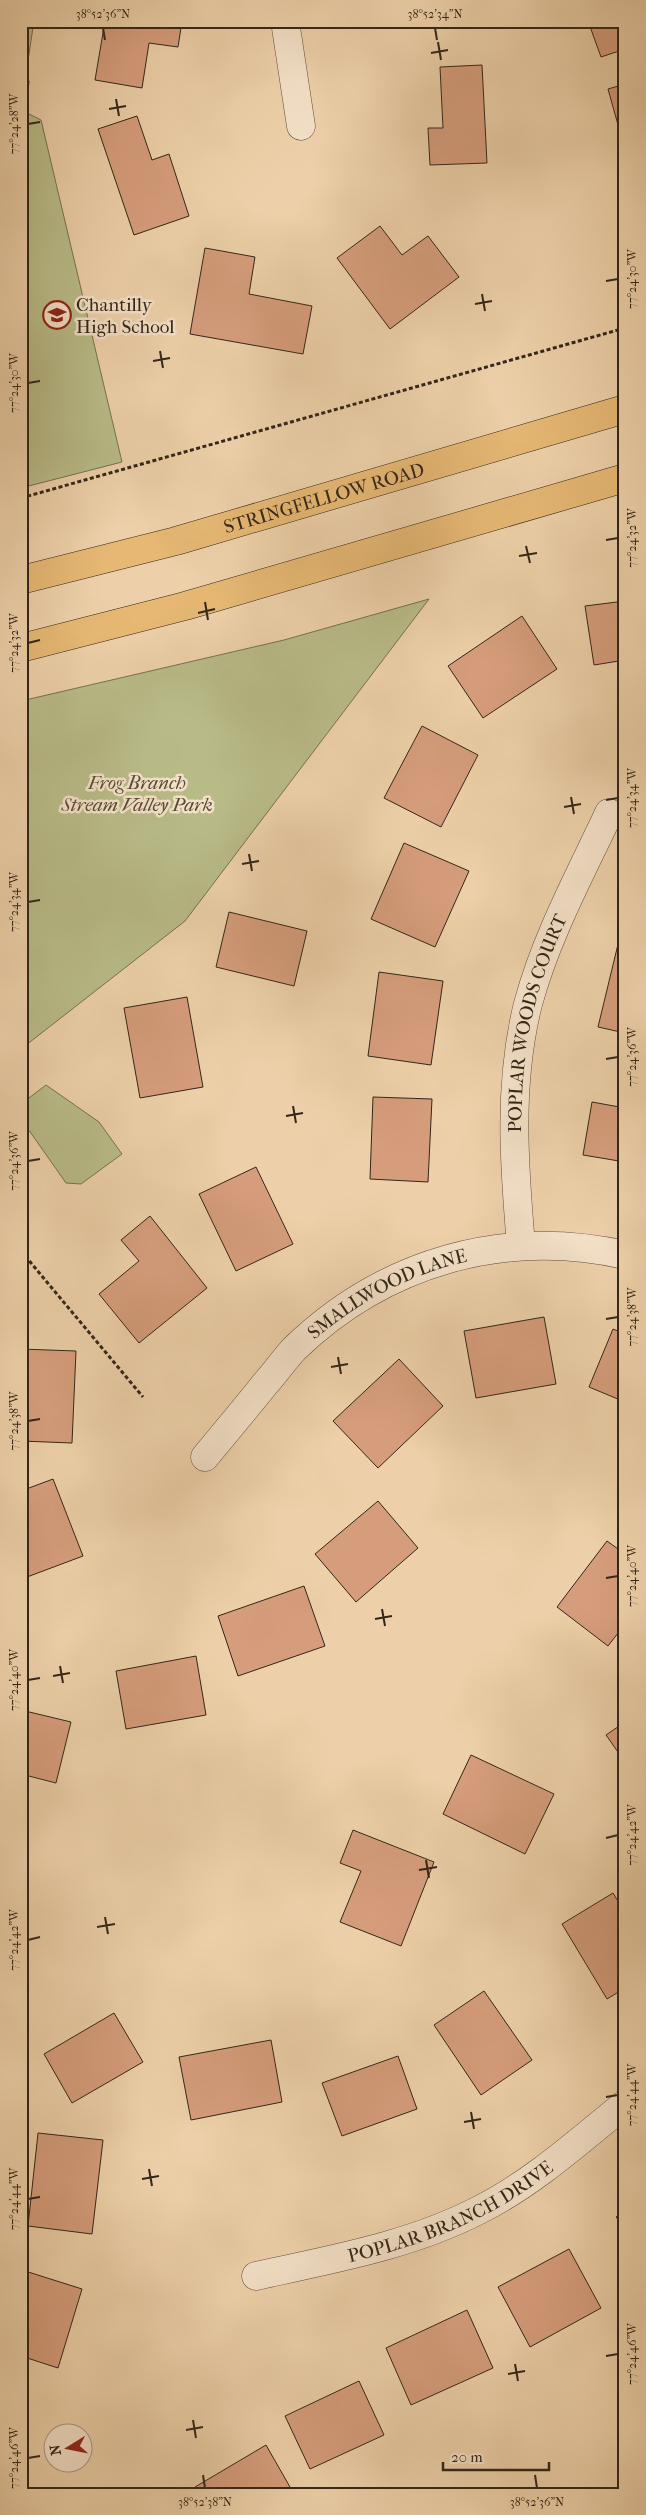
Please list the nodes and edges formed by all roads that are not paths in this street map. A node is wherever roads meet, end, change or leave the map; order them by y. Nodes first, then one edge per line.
1 (285, 21) edge
2 (301, 126) dead end
3 (625, 409) edge
4 (625, 478) edge
5 (21, 580) edge
6 (21, 648) edge
7 (609, 813) dead end
8 (521, 1245) junction
9 (625, 1255) edge
10 (205, 1457) dead end
11 (625, 2104) edge
12 (256, 2276) dead end

1 - 2 street
3 - 5 main road, STRINGFELLOW ROAD
4 - 6 main road
7 - 8 street, POPLAR WOODS COURT
8 - 9 street, SMALLWOOD LANE
8 - 10 street, SMALLWOOD LANE
11 - 12 street, POPLAR BRANCH DRIVE

